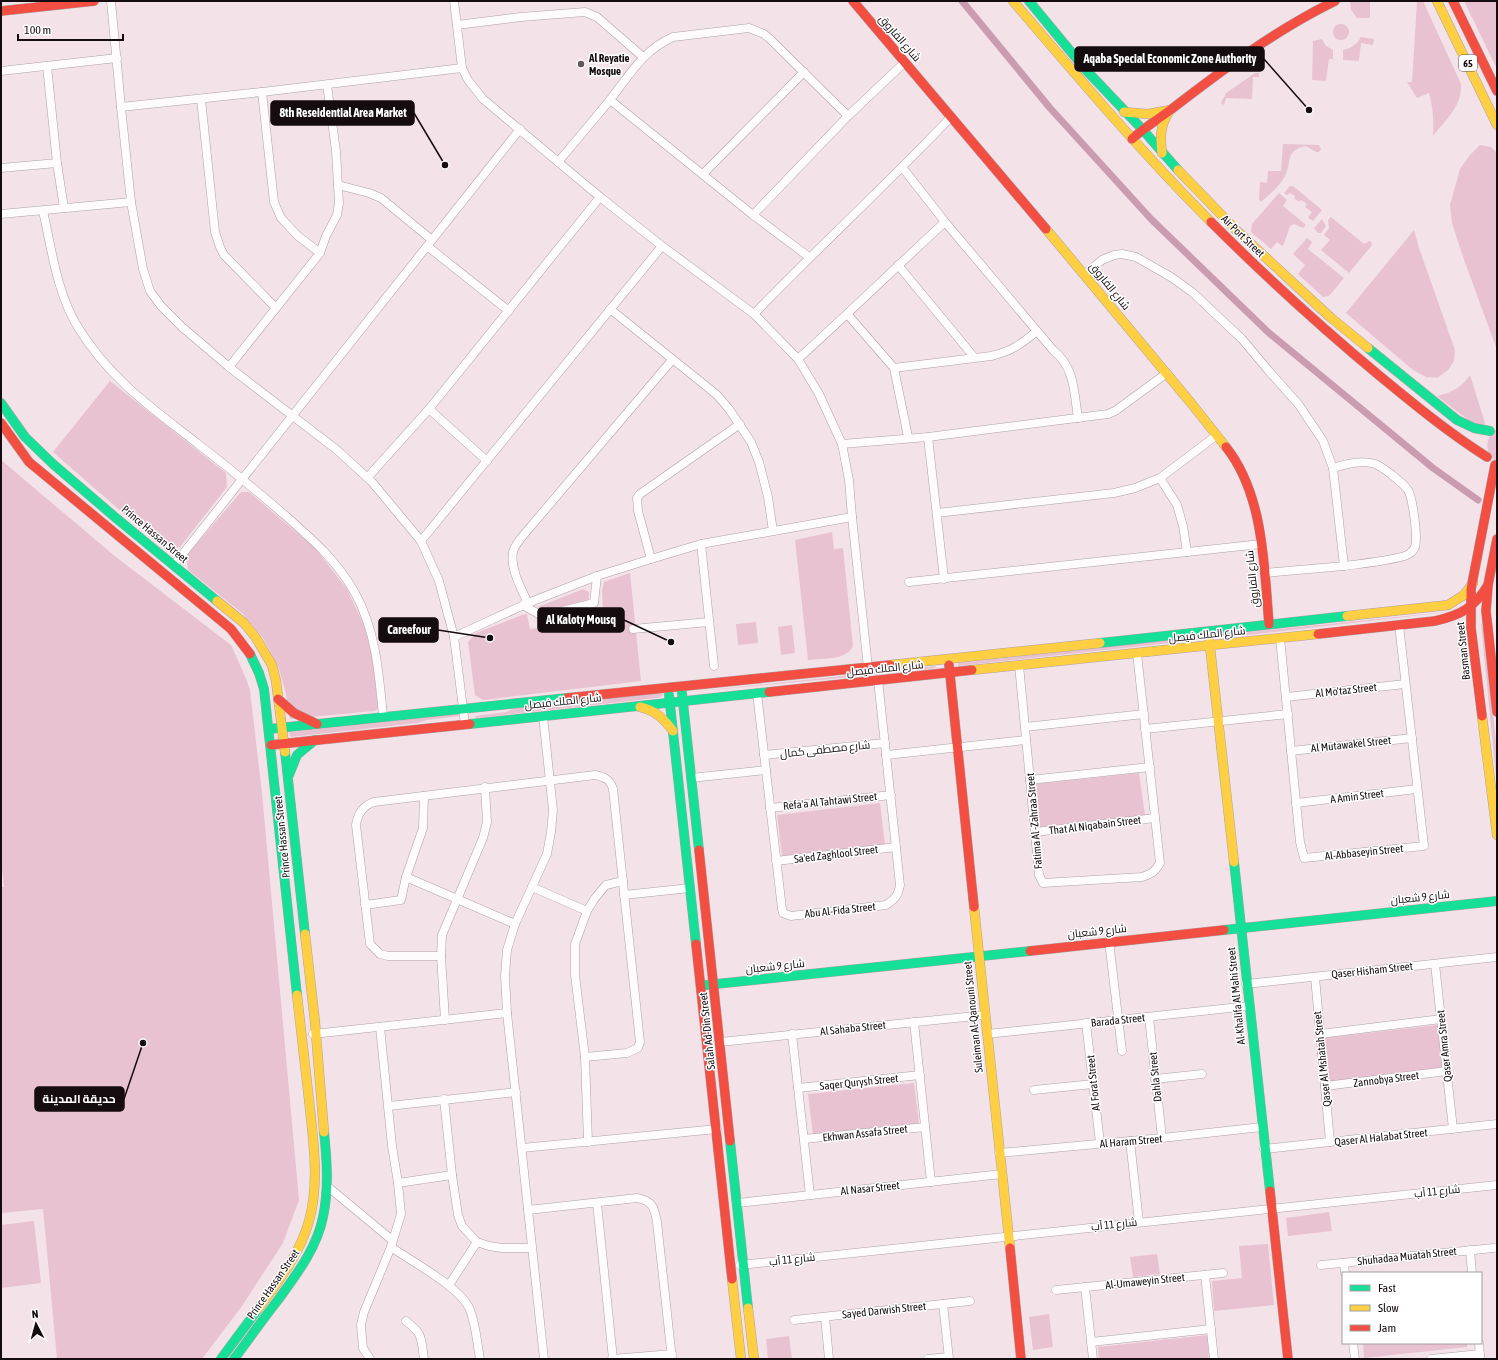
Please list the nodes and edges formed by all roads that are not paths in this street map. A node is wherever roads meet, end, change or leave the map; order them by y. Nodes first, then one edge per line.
1 (94, 1) edge
2 (111, 1) edge
3 (454, 1) edge
4 (853, 1) edge
5 (1013, 1) edge
6 (1028, 1) edge
7 (1335, 1) edge
8 (1437, 1) edge
9 (1453, 1) edge
10 (1, 11) edge
11 (457, 25) junction
12 (643, 57) junction
13 (116, 58) junction
14 (905, 62) junction
15 (47, 66) junction
16 (462, 68) junction
17 (1, 72) edge
18 (804, 72) junction
19 (1493, 78) edge
20 (327, 85) junction
21 (1497, 91) edge
22 (262, 92) junction
23 (201, 98) junction
24 (610, 100) junction
25 (121, 107) junction
26 (1170, 110) junction
27 (1124, 112) junction
28 (848, 116) junction
29 (951, 117) junction
30 (1496, 119) edge
31 (520, 129) junction
32 (1142, 129) junction
33 (1132, 139) junction
34 (1162, 153) junction
35 (558, 162) junction
36 (57, 163) junction
37 (902, 167) junction
38 (1, 168) edge
39 (703, 174) junction
40 (338, 185) junction
41 (600, 197) junction
42 (131, 202) junction
43 (64, 208) junction
44 (43, 211) junction
45 (1, 214) edge
46 (753, 215) junction
47 (945, 222) junction
48 (429, 243) junction
49 (662, 246) junction
50 (320, 254) junction
51 (809, 257) junction
52 (898, 265) junction
53 (1085, 274) junction
54 (276, 308) junction
55 (610, 309) junction
56 (509, 311) junction
57 (754, 314) junction
58 (848, 315) junction
59 (1037, 331) junction
60 (974, 358) junction
61 (798, 359) junction
62 (672, 360) junction
63 (229, 367) junction
64 (894, 368) junction
65 (1167, 373) junction
66 (1, 402) edge
67 (429, 409) junction
68 (292, 416) junction
69 (1078, 418) junction
70 (1, 423) edge
71 (740, 424) junction
72 (1217, 435) junction
73 (1489, 435) edge
74 (908, 437) junction
75 (928, 437) junction
76 (1, 440) edge
77 (842, 444) junction
78 (1487, 457) junction
79 (487, 461) junction
80 (29, 462) junction
81 (1496, 465) edge
82 (1333, 468) junction
83 (368, 477) junction
84 (243, 478) junction
85 (1160, 478) junction
86 (937, 513) junction
87 (852, 517) junction
88 (773, 531) junction
89 (1497, 539) edge
90 (421, 542) junction
91 (701, 544) junction
92 (1261, 544) junction
93 (1187, 552) junction
94 (651, 559) junction
95 (174, 565) junction
96 (1344, 566) junction
97 (1265, 573) junction
98 (597, 576) junction
99 (944, 579) junction
100 (909, 582) dead end
101 (1473, 583) junction
102 (1488, 585) junction
103 (525, 604) junction
104 (1434, 607) junction
105 (1471, 607) junction
106 (1435, 621) junction
107 (709, 622) junction
108 (1269, 624) junction
109 (1399, 625) junction
110 (633, 629) dead end
111 (1208, 631) junction
112 (454, 637) junction
113 (1280, 638) junction
114 (1210, 645) junction
115 (1137, 653) junction
116 (948, 659) junction
117 (1019, 664) junction
118 (714, 666) dead end
119 (868, 668) junction
120 (950, 673) junction
121 (878, 680) junction
122 (1405, 684) junction
123 (682, 687) junction
124 (669, 688) junction
125 (757, 693) junction
126 (1286, 697) junction
127 (278, 699) junction
128 (684, 701) junction
129 (670, 702) junction
130 (634, 706) junction
131 (463, 708) junction
132 (1497, 712) edge
133 (1144, 714) junction
134 (1288, 714) junction
135 (383, 716) junction
136 (543, 716) junction
137 (1218, 721) junction
138 (318, 724) junction
139 (465, 724) junction
140 (1025, 727) junction
141 (282, 728) junction
142 (269, 729) junction
143 (1146, 729) junction
144 (673, 731) junction
145 (1412, 738) junction
146 (315, 740) junction
147 (1026, 740) junction
148 (284, 743) junction
149 (885, 743) junction
150 (271, 745) junction
151 (957, 747) junction
152 (1291, 751) junction
153 (764, 755) junction
154 (886, 755) junction
155 (1150, 767) junction
156 (766, 770) junction
157 (288, 778) junction
158 (691, 778) junction
159 (551, 780) junction
160 (1030, 780) junction
161 (485, 787) junction
162 (1417, 789) junction
163 (424, 796) junction
164 (891, 796) junction
165 (1296, 803) junction
166 (770, 808) junction
167 (1155, 818) junction
168 (1035, 832) junction
169 (1497, 835) edge
170 (896, 847) junction
171 (776, 861) junction
172 (406, 877) junction
173 (623, 881) junction
174 (532, 887) junction
175 (690, 888) junction
176 (624, 895) junction
177 (458, 900) junction
178 (1497, 901) edge
179 (365, 905) junction
180 (587, 911) junction
181 (515, 924) junction
182 (1240, 928) junction
183 (1109, 941) junction
184 (441, 956) junction
185 (979, 956) junction
186 (1497, 957) edge
187 (1435, 964) junction
188 (1314, 976) junction
189 (714, 984) junction
190 (1246, 984) junction
191 (701, 985) junction
192 (1249, 1006) junction
193 (507, 1013) junction
194 (985, 1015) junction
195 (1149, 1017) junction
196 (1441, 1019) junction
197 (445, 1020) junction
198 (1118, 1020) junction
199 (914, 1022) junction
200 (1086, 1023) junction
201 (380, 1027) junction
202 (316, 1034) junction
203 (792, 1034) junction
204 (987, 1034) junction
205 (1320, 1034) junction
206 (302, 1035) junction
207 (720, 1042) junction
208 (1122, 1051) dead end
209 (585, 1057) junction
210 (1447, 1071) junction
211 (1202, 1074) dead end
212 (920, 1075) junction
213 (1155, 1078) junction
214 (1093, 1084) junction
215 (1325, 1086) junction
216 (798, 1088) junction
217 (1034, 1090) dead end
218 (516, 1092) junction
219 (444, 1099) junction
220 (389, 1106) junction
221 (1497, 1124) edge
222 (925, 1127) junction
223 (1262, 1127) junction
224 (717, 1129) junction
225 (1453, 1129) junction
226 (1162, 1138) junction
227 (804, 1139) junction
228 (1130, 1141) junction
229 (588, 1142) junction
230 (1330, 1142) junction
231 (1100, 1143) junction
232 (522, 1148) junction
233 (1264, 1149) junction
234 (1000, 1153) junction
235 (452, 1174) junction
236 (1002, 1174) junction
237 (931, 1182) junction
238 (398, 1183) junction
239 (1497, 1185) edge
240 (327, 1186) junction
241 (810, 1195) junction
242 (597, 1203) junction
243 (738, 1203) junction
244 (1271, 1209) junction
245 (528, 1210) junction
246 (1139, 1222) junction
247 (1008, 1236) junction
248 (477, 1242) junction
249 (391, 1244) junction
250 (531, 1248) junction
251 (1494, 1248) dead end
252 (1470, 1250) junction
253 (1344, 1263) junction
254 (744, 1264) junction
255 (1321, 1265) dead end
256 (732, 1266) junction
257 (1345, 1272) edge
258 (1472, 1272) edge
259 (1223, 1273) dead end
260 (1205, 1275) junction
261 (449, 1285) junction
262 (1085, 1287) junction
263 (1056, 1290) dead end
264 (970, 1301) dead end
265 (943, 1304) junction
266 (824, 1317) junction
267 (794, 1320) dead end
268 (406, 1321) dead end
269 (1211, 1329) junction
270 (1091, 1342) junction
271 (1353, 1344) edge
272 (1479, 1344) edge
273 (672, 1356) edge
274 (1480, 1356) edge
275 (949, 1358) edge
276 (221, 1359) edge
277 (234, 1359) edge
278 (370, 1359) edge
279 (424, 1359) edge
280 (480, 1359) edge
281 (544, 1359) edge
282 (612, 1359) edge
283 (741, 1359) edge
284 (754, 1359) edge
285 (829, 1359) edge
286 (928, 1359) edge
287 (1021, 1359) edge
288 (1093, 1359) edge
289 (1214, 1359) edge
290 (1288, 1359) edge
291 (1355, 1359) edge
292 (1431, 1359) edge

1 - 10 main road
2 - 13 street
3 - 11 street
4 - 14 main road, شارع الفاروق
5 - 33 main road, Air Port Street
6 - 27 main road, Air Port Street
7 - 26 main road
8 - 30 main road, 65
9 - 19 main road, 65
11 - 12 street
11 - 16 street
12 - 18 street
12 - 24 street
13 - 15 street
13 - 25 street
14 - 28 street
14 - 29 main road, شارع الفاروق
15 - 17 street
15 - 36 street
16 - 20 street
16 - 31 street
18 - 28 street
18 - 39 street
19 - 21 main road, 65
20 - 22 street
20 - 40 street
22 - 23 street
22 - 50 street
23 - 25 street
23 - 54 street
24 - 35 street
24 - 39 street
25 - 42 street
26 - 27 main road
26 - 32 main road
26 - 34 main road
27 - 32 main road, Air Port Street
28 - 46 street
29 - 37 street
29 - 53 main road, شارع الفاروق
31 - 35 street
31 - 48 street
32 - 33 main road
32 - 34 main road, Air Port Street
33 - 78 main road, Air Port Street
34 - 73 main road, Air Port Street
35 - 41 street
36 - 38 street
36 - 43 street
37 - 47 street
37 - 51 street
39 - 46 street
40 - 48 street
40 - 50 street
41 - 49 street
41 - 56 street
42 - 43 street
42 - 63 street
43 - 44 street
44 - 45 street
44 - 84 street
46 - 51 street
47 - 52 street
47 - 59 street
48 - 56 street
48 - 68 street
49 - 55 street
49 - 57 street
50 - 54 street
51 - 57 street
52 - 58 street
52 - 60 street
53 - 65 main road, شارع الفاروق
53 - 82 street
54 - 63 street
55 - 62 street
55 - 79 street
56 - 67 street
57 - 61 street
58 - 61 street
58 - 64 street
59 - 60 street
59 - 69 street
60 - 64 street
61 - 77 street
62 - 71 street
62 - 103 street
63 - 68 street
64 - 74 street
65 - 69 street
65 - 72 main road, شارع الفاروق
66 - 95 main road, Prince Hassan Street
67 - 79 street
67 - 83 street
68 - 83 street
68 - 84 street
69 - 75 street
70 - 80 main road, Prince Hassan Street
71 - 88 street
71 - 94 street
72 - 85 street
72 - 92 main road, شارع الفاروق
73 - 78 main road
74 - 75 street
74 - 77 street
75 - 86 street
76 - 80 main road
77 - 87 street
78 - 81 main road, Air Port Street
79 - 90 street
80 - 142 main road, Prince Hassan Street
81 - 101 main road, Basman Street
82 - 96 street
82 - 96 street
83 - 90 street
84 - 95 street
84 - 135 street
85 - 86 street
85 - 93 street
86 - 99 street
87 - 88 street
87 - 119 street
88 - 91 street
89 - 102 main road
90 - 112 street
91 - 94 street
91 - 107 street
92 - 93 street
92 - 97 main road, شارع الفاروق
93 - 99 street
94 - 98 street
95 - 127 main road, Prince Hassan Street
96 - 97 street
97 - 108 main road, شارع الفاروق
98 - 103 street
98 - 103 street
99 - 100 street
101 - 104 main road, شارع الملك فيصل
101 - 105 main road, Basman Street
102 - 105 main road, شارع الملك فيصل
102 - 132 main road
103 - 112 street
104 - 106 main road
104 - 108 main road, شارع الملك فيصل
105 - 106 main road, شارع الملك فيصل
105 - 169 main road, Basman Street
106 - 109 main road, شارع الملك فيصل
107 - 110 street
107 - 118 street
108 - 111 main road, شارع الملك فيصل
109 - 113 main road, شارع الملك فيصل
109 - 122 street, Al-Abbaseyin Street
111 - 114 main road, Al-Khalifa Al Mahi Street
111 - 116 main road, شارع الملك فيصل
112 - 131 street
113 - 114 main road, شارع الملك فيصل
113 - 126 street, Al-Abbaseyin Street
114 - 115 main road, شارع الملك فيصل
114 - 137 main road, Al-Khalifa Al Mahi Street
115 - 117 main road, شارع الملك فيصل
115 - 133 street, Fatima Al -Zahraa Street
116 - 119 main road, شارع الملك فيصل
116 - 120 main road, Suleiman Al-Qanouni Street
117 - 120 main road, شارع الملك فيصل
117 - 140 street, Fatima Al -Zahraa Street
119 - 123 main road, شارع الملك فيصل
120 - 121 main road, شارع الملك فيصل
120 - 151 main road, Suleiman Al-Qanouni Street
121 - 125 main road, شارع الملك فيصل
121 - 149 street, Abu Al-Fida Street
122 - 126 street, Al Mo'taz Street
122 - 145 street, Al-Abbaseyin Street
123 - 124 main road, شارع الملك فيصل
123 - 128 main road, Salah Ad-Din Street
124 - 129 main road, Salah Ad-Din Street
124 - 131 main road, شارع الملك فيصل
125 - 128 main road, شارع الملك فيصل
125 - 153 street, Abu Al-Fida Street
126 - 134 street, Al-Abbaseyin Street
127 - 138 main road
127 - 141 main road, Prince Hassan Street
128 - 129 main road, شارع الملك فيصل
128 - 158 main road, Salah Ad-Din Street
129 - 130 main road, شارع الملك فيصل
129 - 144 main road, Salah Ad-Din Street
130 - 136 main road, شارع الملك فيصل
130 - 144 main road
131 - 135 main road, شارع الملك فيصل
131 - 139 street
133 - 140 street
133 - 143 street, Fatima Al -Zahraa Street
134 - 137 street
134 - 152 street, Al-Abbaseyin Street
135 - 138 main road, شارع الملك فيصل
136 - 139 main road, شارع الملك فيصل
136 - 159 street
137 - 143 street
137 - 182 main road, Al-Khalifa Al Mahi Street
138 - 141 main road, شارع الملك فيصل
139 - 146 main road, شارع الملك فيصل
140 - 147 street, Fatima Al -Zahraa Street
141 - 142 main road, شارع الملك فيصل
141 - 148 main road, Prince Hassan Street
142 - 150 main road, Prince Hassan Street
143 - 155 street, Fatima Al -Zahraa Street
144 - 175 main road, Salah Ad-Din Street
145 - 152 street, Al Mutawakel Street
145 - 162 street, Al-Abbaseyin Street
146 - 148 main road, شارع الملك فيصل
146 - 157 main road
147 - 151 street
147 - 160 street, Fatima Al -Zahraa Street
148 - 150 main road, شارع الملك فيصل
148 - 157 main road, Prince Hassan Street
149 - 153 street, شارع مصطفى كمال
149 - 154 street, Abu Al-Fida Street
150 - 206 main road, Prince Hassan Street
151 - 154 street
151 - 185 main road, Suleiman Al-Qanouni Street
152 - 165 street, Al-Abbaseyin Street
153 - 156 street, Abu Al-Fida Street
154 - 164 street, Abu Al-Fida Street
155 - 160 street
155 - 167 street, Fatima Al -Zahraa Street
156 - 158 street
156 - 166 street, Abu Al-Fida Street
157 - 202 main road, Prince Hassan Street
158 - 189 main road, Salah Ad-Din Street
159 - 161 street
159 - 173 street
159 - 174 street
160 - 168 street, Fatima Al -Zahraa Street
161 - 163 street
161 - 177 street
162 - 165 street, A Amin Street
162 - 165 street, Al-Abbaseyin Street
163 - 172 street
163 - 179 street
164 - 166 street, Refa'a Al Tahtawi Street
164 - 170 street, Abu Al-Fida Street
166 - 171 street, Abu Al-Fida Street
167 - 168 street, That Al Niqabain Street
167 - 168 street, Fatima Al -Zahraa Street
170 - 171 street, Sa'ed Zaghlool Street
170 - 171 street, Abu Al-Fida Street
172 - 177 street
172 - 179 street
173 - 176 street
173 - 180 street
174 - 180 street
174 - 181 street
175 - 176 street
175 - 191 main road, Salah Ad-Din Street
176 - 209 street
177 - 181 street
177 - 184 street
178 - 182 main road, شارع 9 شعبان
179 - 184 street
180 - 209 street
181 - 193 street
182 - 183 main road, شارع 9 شعبان
182 - 190 main road, Al-Khalifa Al Mahi Street
183 - 185 main road, شارع 9 شعبان
183 - 198 street
184 - 197 street
185 - 189 main road, شارع 9 شعبان
185 - 194 main road, Suleiman Al-Qanouni Street
186 - 187 street, Qaser Hisham Street
187 - 188 street, Qaser Hisham Street
187 - 196 street, Qaser Amra Street
188 - 190 street, Qaser Hisham Street
188 - 205 street, Qaser Al Mshatah Street
189 - 191 main road, شارع 9 شعبان
189 - 207 main road, Salah Ad-Din Street
190 - 192 main road, Al-Khalifa Al Mahi Street
191 - 224 main road, Salah Ad-Din Street
192 - 195 street, Barada Street
192 - 223 main road, Al-Khalifa Al Mahi Street
193 - 197 street
193 - 218 street
194 - 199 street, Al Sahaba Street
194 - 204 main road, Suleiman Al-Qanouni Street
195 - 198 street, Barada Street
195 - 213 street, Dahla Street
196 - 205 street
196 - 210 street, Qaser Amra Street
197 - 201 street
198 - 200 street, Barada Street
198 - 208 street
199 - 203 street, Al Sahaba Street
199 - 212 street
200 - 204 street, Barada Street
200 - 214 street, Al Forat Street
201 - 202 street
201 - 220 street
202 - 206 street
202 - 240 main road, Prince Hassan Street
203 - 207 street, Al Sahaba Street
203 - 216 street
204 - 234 main road, Suleiman Al-Qanouni Street
205 - 215 street, Qaser Al Mshatah Street
206 - 276 main road, Prince Hassan Street
207 - 243 main road, Salah Ad-Din Street
209 - 229 street
210 - 215 street, Zannobya Street
210 - 225 street, Qaser Amra Street
211 - 213 street
212 - 216 street, Saqer Qurysh Street
212 - 222 street
213 - 226 street, Dahla Street
214 - 217 street
214 - 231 street, Al Forat Street
215 - 230 street, Qaser Al Mshatah Street
216 - 227 street
218 - 219 street
218 - 232 street
219 - 220 street
219 - 235 street
220 - 238 street
221 - 225 street, Qaser Al Halabat Street
222 - 227 street, Ekhwan Assafa Street
222 - 237 street
223 - 226 street, Al Haram Street
223 - 233 main road, Al-Khalifa Al Mahi Street
224 - 229 street
224 - 256 main road, Salah Ad-Din Street
225 - 230 street, Qaser Al Halabat Street
226 - 228 street, Al Haram Street
227 - 241 street
228 - 231 street, Al Haram Street
228 - 246 street
229 - 232 street
230 - 233 street, Qaser Al Halabat Street
231 - 234 street, Al Haram Street
232 - 245 street
233 - 244 main road, Al-Khalifa Al Mahi Street
234 - 236 main road, Suleiman Al-Qanouni Street
235 - 238 street
235 - 248 street
236 - 237 street, Al Nasar Street
236 - 247 main road, Suleiman Al-Qanouni Street
237 - 241 street, Al Nasar Street
238 - 249 street
239 - 244 street, شارع 11 آب
240 - 249 street
240 - 277 main road, Prince Hassan Street
241 - 243 street, Al Nasar Street
242 - 245 street
242 - 273 street
242 - 282 street
243 - 254 main road, Salah Ad-Din Street
244 - 246 street, شارع 11 آب
244 - 290 main road, Al-Khalifa Al Mahi Street
245 - 250 street
246 - 247 street, شارع 11 آب
247 - 254 street, شارع 11 آب
247 - 287 main road, Suleiman Al-Qanouni Street
248 - 250 street
248 - 261 street
249 - 261 street
249 - 278 street
250 - 281 street
251 - 252 street, Shuhadaa Muatah Street
252 - 253 street, Shuhadaa Muatah Street
252 - 258 street, Shuhadaa Muatah Street
253 - 255 street, Shuhadaa Muatah Street
253 - 257 street, Shuhadaa Muatah Street
254 - 256 street, شارع 11 آب
254 - 284 main road, Salah Ad-Din Street
256 - 283 main road, Salah Ad-Din Street
259 - 260 street, Al-Umaweyin Street
260 - 262 street, Al-Umaweyin Street
260 - 269 street
261 - 280 street
262 - 263 street, Al-Umaweyin Street
262 - 270 street
264 - 265 street, Sayed Darwish Street
265 - 266 street, Sayed Darwish Street
265 - 275 street
266 - 267 street, Sayed Darwish Street
266 - 285 street
268 - 279 street
269 - 270 street
269 - 289 street
270 - 288 street
271 - 291 street
272 - 274 street
273 - 282 street
274 - 292 street
275 - 286 street

